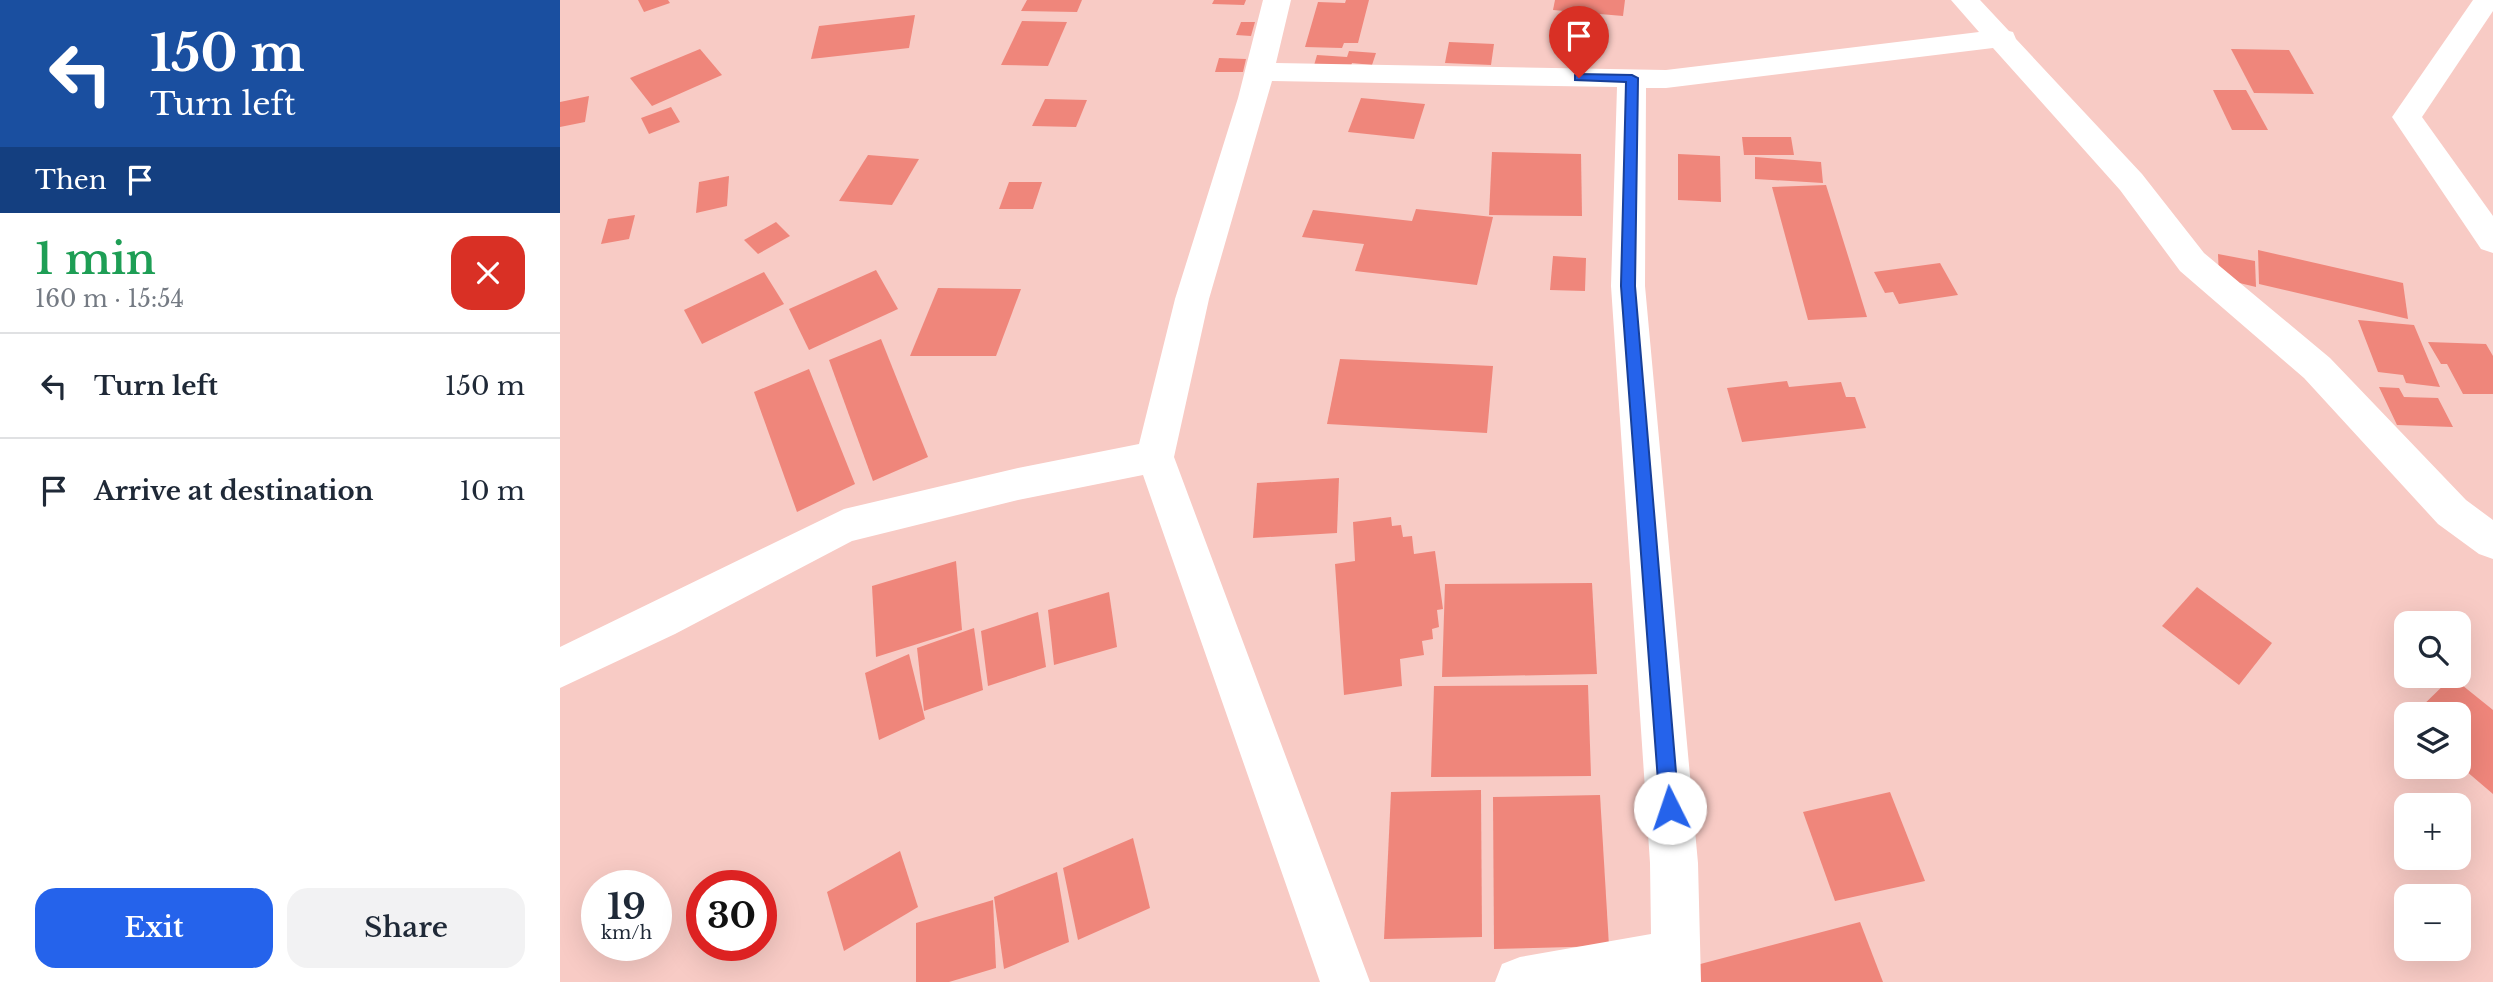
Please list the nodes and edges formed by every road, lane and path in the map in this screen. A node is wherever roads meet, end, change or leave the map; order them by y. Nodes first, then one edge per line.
1 (1277, 0) edge
2 (1965, 0) edge
3 (2487, 0) edge
4 (2003, 38) junction
5 (1260, 72) junction
6 (1632, 78) junction
7 (2493, 241) edge
8 (1155, 457) junction
9 (2493, 542) edge
10 (560, 668) edge
11 (1676, 968) edge
12 (1345, 982) edge
13 (1520, 982) edge

1 - 5 street
2 - 4 street
3 - 7 street
4 - 6 street
4 - 9 street
5 - 6 street
5 - 8 street
6 - 11 street
8 - 10 street
8 - 12 street
11 - 13 street

